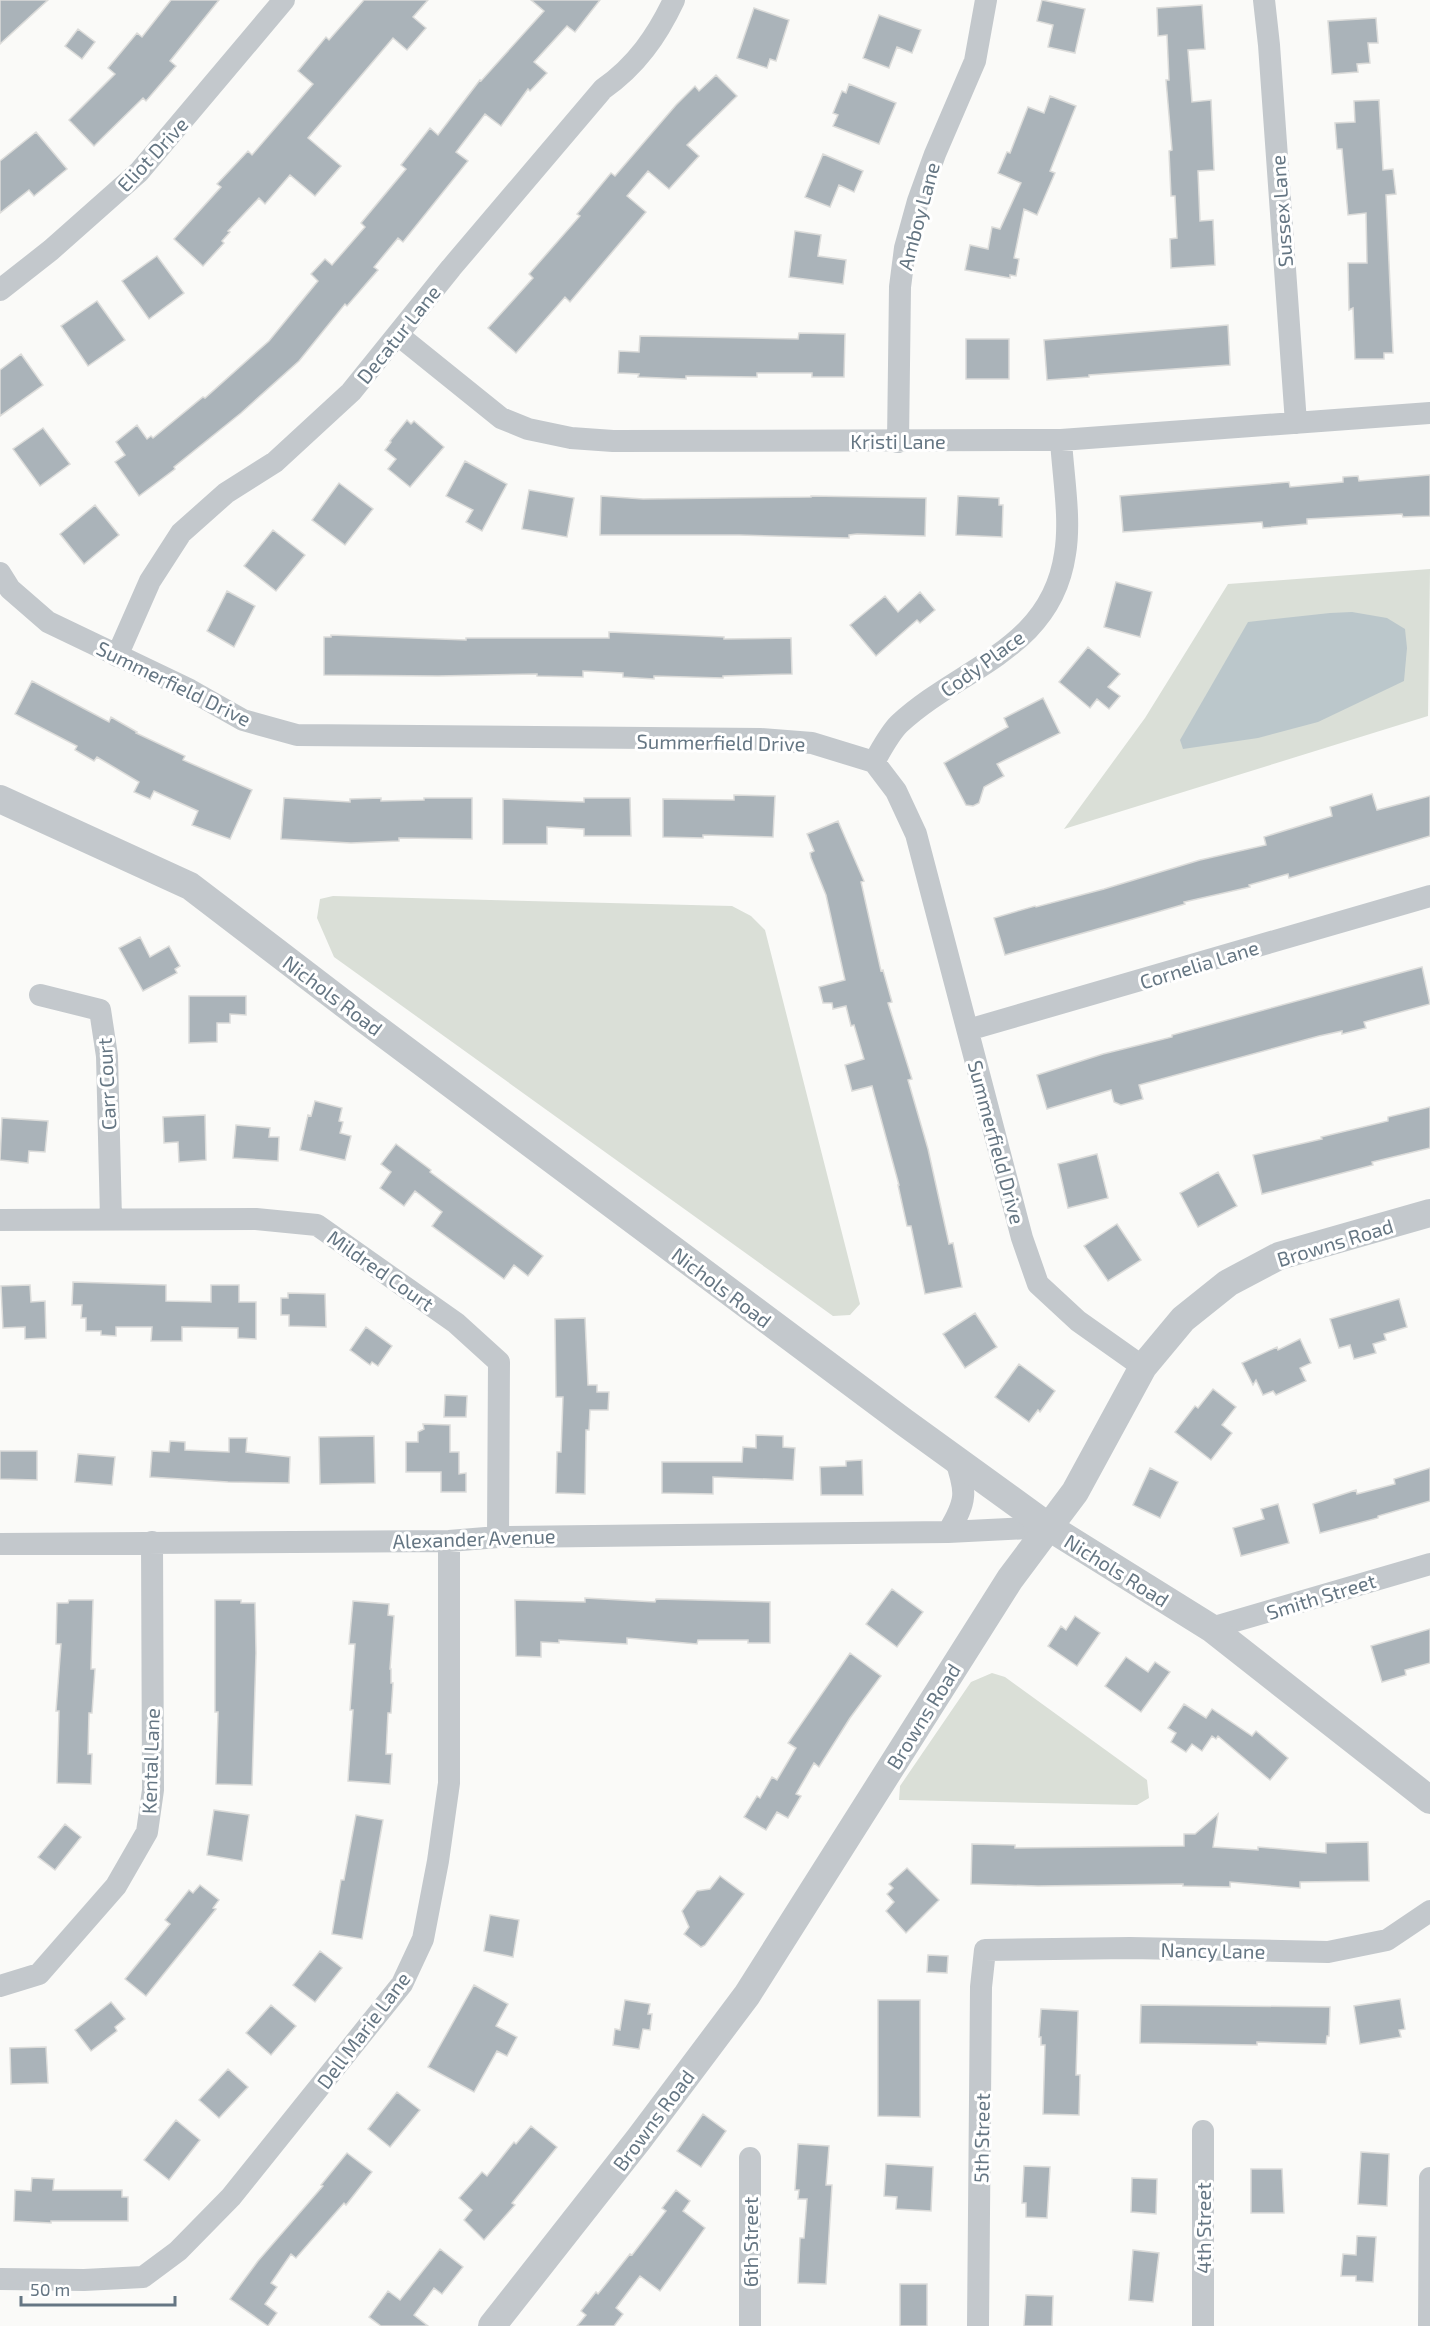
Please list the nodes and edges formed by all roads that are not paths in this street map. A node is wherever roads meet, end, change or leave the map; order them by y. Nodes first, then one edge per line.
1 (285, 0) edge
2 (674, 0) edge
3 (986, 0) edge
4 (1264, 0) edge
5 (0, 290) edge
6 (398, 335) junction
7 (1430, 413) edge
8 (1296, 423) junction
9 (1060, 440) junction
10 (898, 442) junction
11 (0, 573) edge
12 (117, 656) junction
13 (874, 762) junction
14 (0, 799) edge
15 (1430, 896) edge
16 (40, 995) dead end
17 (968, 1030) junction
18 (1430, 1213) edge
19 (111, 1219) junction
20 (0, 1220) edge
21 (1143, 1367) junction
22 (955, 1458) junction
23 (1049, 1527) junction
24 (948, 1532) junction
25 (498, 1537) junction
26 (449, 1541) junction
27 (152, 1542) junction
28 (0, 1544) edge
29 (1430, 1564) edge
30 (1211, 1628) junction
31 (1430, 1800) edge
32 (1430, 1911) edge
33 (985, 1950) joint
34 (0, 1986) edge
35 (1203, 2131) dead end
36 (750, 2158) dead end
37 (1430, 2178) edge
38 (0, 2279) edge
39 (492, 2326) edge
40 (750, 2326) edge
41 (978, 2326) edge
42 (1203, 2326) edge
43 (1429, 2326) edge

1 - 5 street, Eliot Drive
2 - 6 street, Decatur Lane
3 - 10 street, Amboy Lane
4 - 8 street, Sussex Lane
6 - 10 street, Kristi Lane
6 - 12 street, Decatur Lane
7 - 8 street, Kristi Lane
8 - 9 street, Kristi Lane
9 - 10 street, Kristi Lane
9 - 13 street, Cody Place
11 - 12 street, Summerfield Drive
12 - 13 street, Summerfield Drive
13 - 17 street, Summerfield Drive
14 - 22 street, Nichols Road
15 - 17 street, Cornelia Lane
16 - 19 street, Carr Court
17 - 21 street, Summerfield Drive
18 - 21 street, Browns Road
19 - 20 street, Mildred Court
19 - 25 street, Mildred Court
21 - 23 street, Browns Road
22 - 23 street, Nichols Road
22 - 24 street
23 - 24 street, Alexander Avenue
23 - 30 street, Nichols Road
23 - 39 street, Browns Road
24 - 25 street, Alexander Avenue
25 - 26 street, Alexander Avenue
26 - 27 street, Alexander Avenue
26 - 38 street, Dell Marie Lane
27 - 28 street, Alexander Avenue
27 - 34 street, Kental Lane
29 - 30 street, Smith Street
30 - 31 street, Nichols Road
32 - 33 street, Nancy Lane
33 - 41 street, 5th Street
35 - 42 street, 4th Street
36 - 40 street, 6th Street
37 - 43 street

